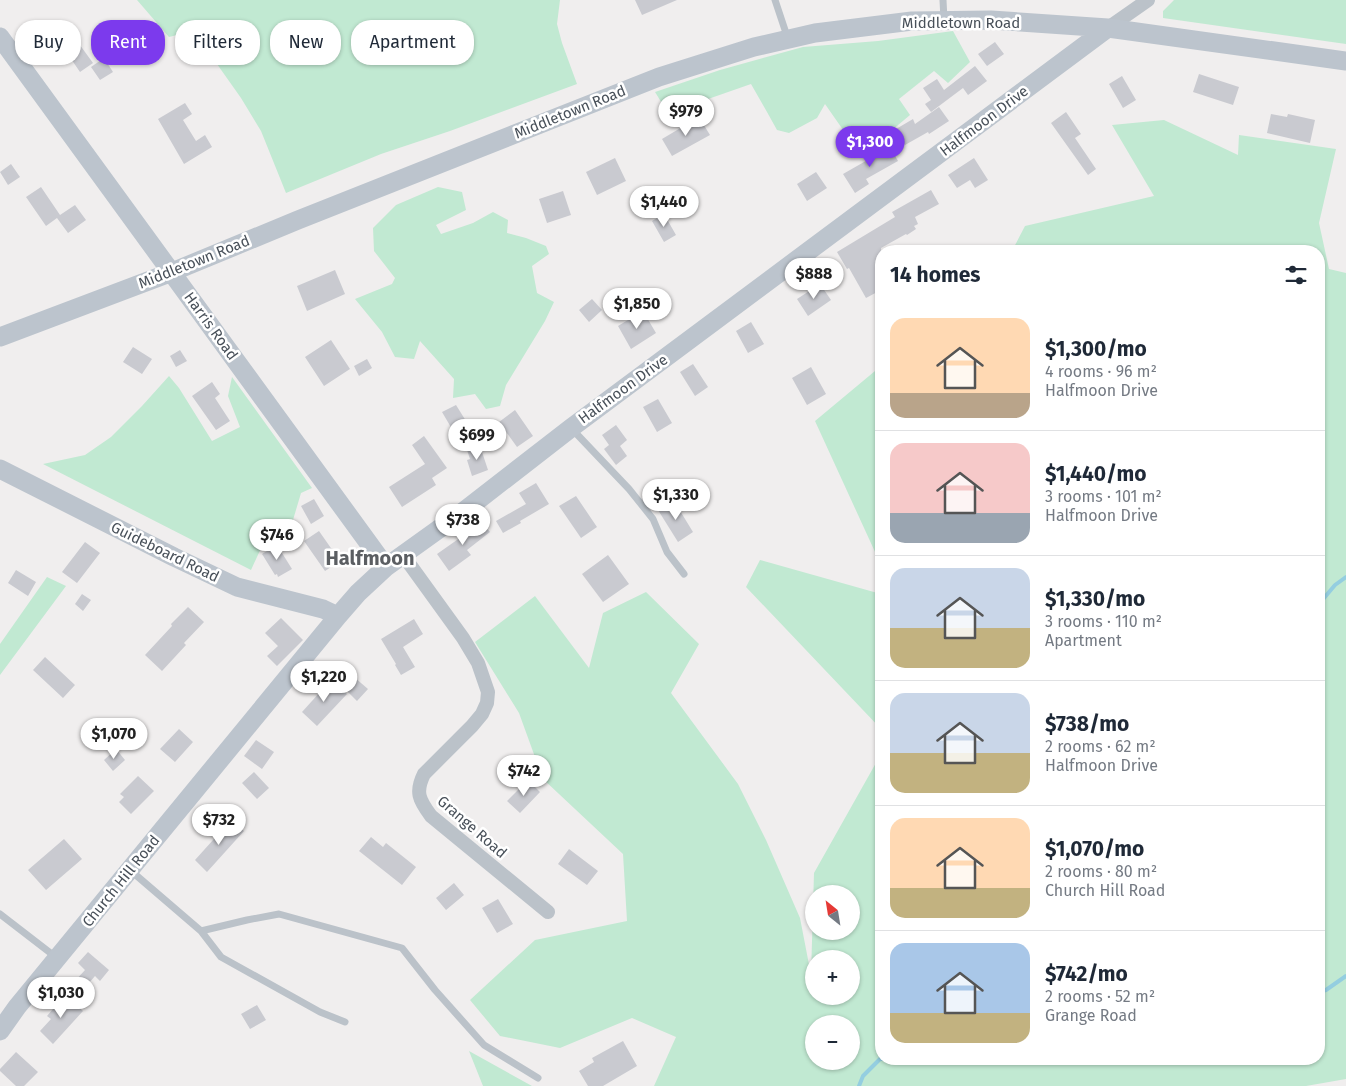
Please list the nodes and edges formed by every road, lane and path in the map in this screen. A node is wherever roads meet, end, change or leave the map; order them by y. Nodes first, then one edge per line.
1 (776, 0) edge
2 (943, 0) edge
3 (1148, 0) edge
4 (944, 20) junction
5 (1108, 28) junction
6 (0, 37) edge
7 (788, 39) junction
8 (1346, 61) edge
9 (172, 272) junction
10 (0, 337) edge
11 (571, 428) junction
12 (0, 469) edge
13 (403, 555) junction
14 (386, 567) junction
15 (684, 574) dead end
16 (338, 616) junction
17 (130, 870) junction
18 (548, 912) dead end
19 (0, 914) edge
20 (201, 931) junction
21 (58, 958) junction
22 (344, 1022) dead end
23 (0, 1031) edge
24 (538, 1078) dead end

1 - 7 lane
2 - 4 lane
3 - 5 street
4 - 5 street, Middletown Road
4 - 7 street, Middletown Road
5 - 8 street, Middletown Road
5 - 11 street, Halfmoon Drive
6 - 9 street, Harris Road
7 - 9 street, Middletown Road
9 - 10 street, Middletown Road
9 - 14 street, Harris Road
11 - 13 street, Halfmoon Drive
11 - 15 lane
12 - 16 street, Guideboard Road
13 - 14 street, Halfmoon Drive
13 - 18 street, Grange Road
14 - 16 street, Halfmoon Drive
16 - 17 street, Church Hill Road
17 - 20 lane
17 - 21 street, Church Hill Road
19 - 21 lane
20 - 22 lane
20 - 24 lane
21 - 23 street, Church Hill Road

